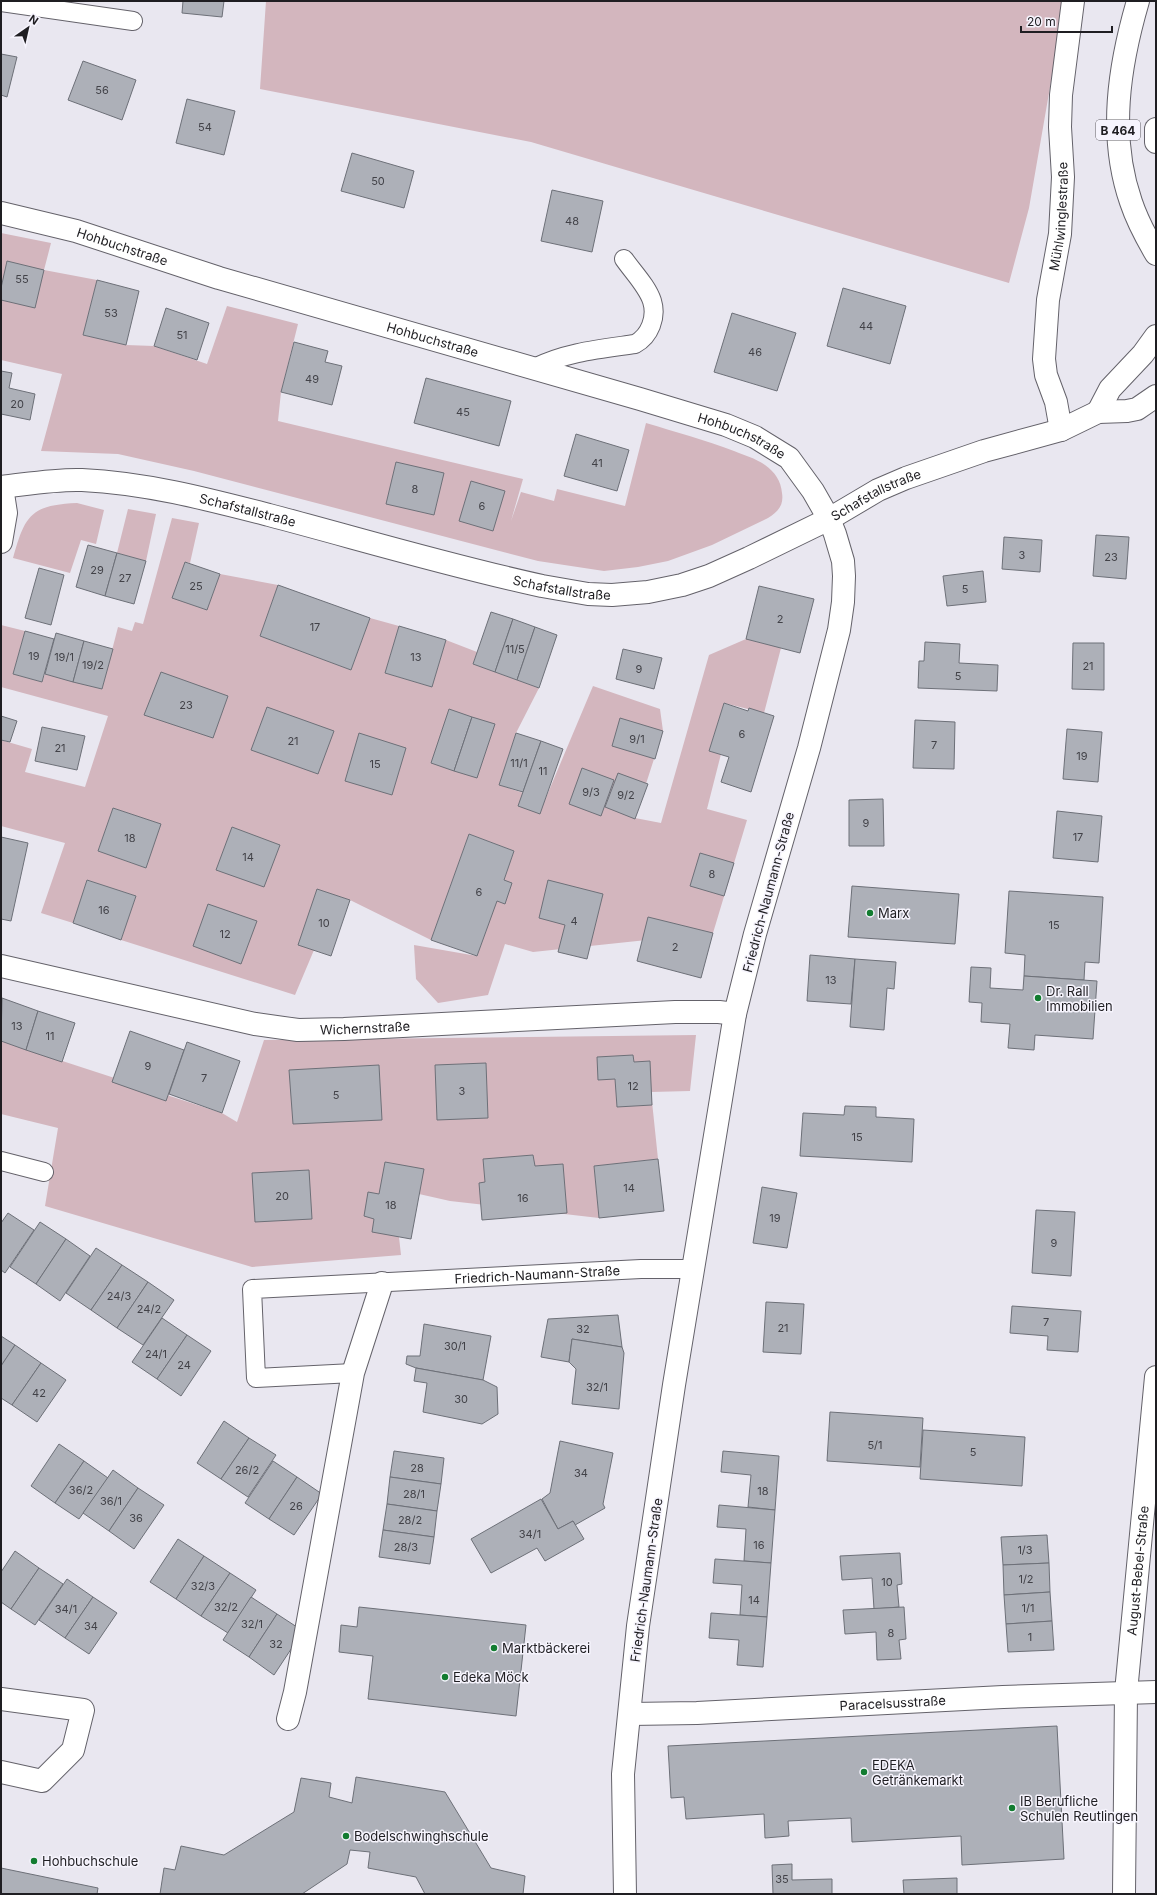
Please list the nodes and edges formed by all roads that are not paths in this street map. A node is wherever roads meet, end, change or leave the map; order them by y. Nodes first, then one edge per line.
1 (1073, 1) edge
2 (1138, 1) edge
3 (1, 2) edge
4 (133, 21) dead end
5 (1156, 129) edge
6 (1156, 142) edge
7 (1, 213) edge
8 (1156, 254) edge
9 (624, 260) dead end
10 (1156, 336) edge
11 (534, 368) junction
12 (1156, 396) edge
13 (1098, 412) junction
14 (1061, 430) junction
15 (2, 487) edge
16 (829, 519) junction
17 (1, 542) edge
18 (1, 966) edge
19 (735, 1014) junction
20 (1, 1161) edge
21 (44, 1172) dead end
22 (693, 1268) junction
23 (382, 1283) junction
24 (353, 1373) junction
25 (1156, 1377) edge
26 (1126, 1692) junction
27 (1156, 1692) edge
28 (1, 1699) edge
29 (630, 1714) junction
30 (288, 1719) dead end
31 (1, 1772) edge
32 (625, 1894) edge
33 (1124, 1894) edge

1 - 14 main road, Mühlwinglestraße
2 - 8 main road, B 464
3 - 4 lane
5 - 6 main road
7 - 11 main road, Hohbuchstraße
9 - 11 lane
10 - 13 main road
11 - 16 main road, Hohbuchstraße
12 - 13 main road, Schafstallstraße
13 - 14 main road, Schafstallstraße
14 - 16 main road, Schafstallstraße
15 - 16 main road, Schafstallstraße
15 - 17 main road
16 - 19 main road, Friedrich-Naumann-Straße
18 - 19 main road, Wichernstraße
19 - 22 main road, Friedrich-Naumann-Straße
20 - 21 lane
22 - 23 lane, Friedrich-Naumann-Straße
22 - 29 main road, Friedrich-Naumann-Straße
23 - 24 main road
23 - 24 lane, Friedrich-Naumann-Straße
24 - 30 main road
25 - 26 main road, August-Bebel-Straße
26 - 27 main road, Paracelsusstraße
26 - 29 main road, Paracelsusstraße
26 - 33 main road, August-Bebel-Straße
28 - 31 main road
29 - 32 main road, Friedrich-Naumann-Straße

